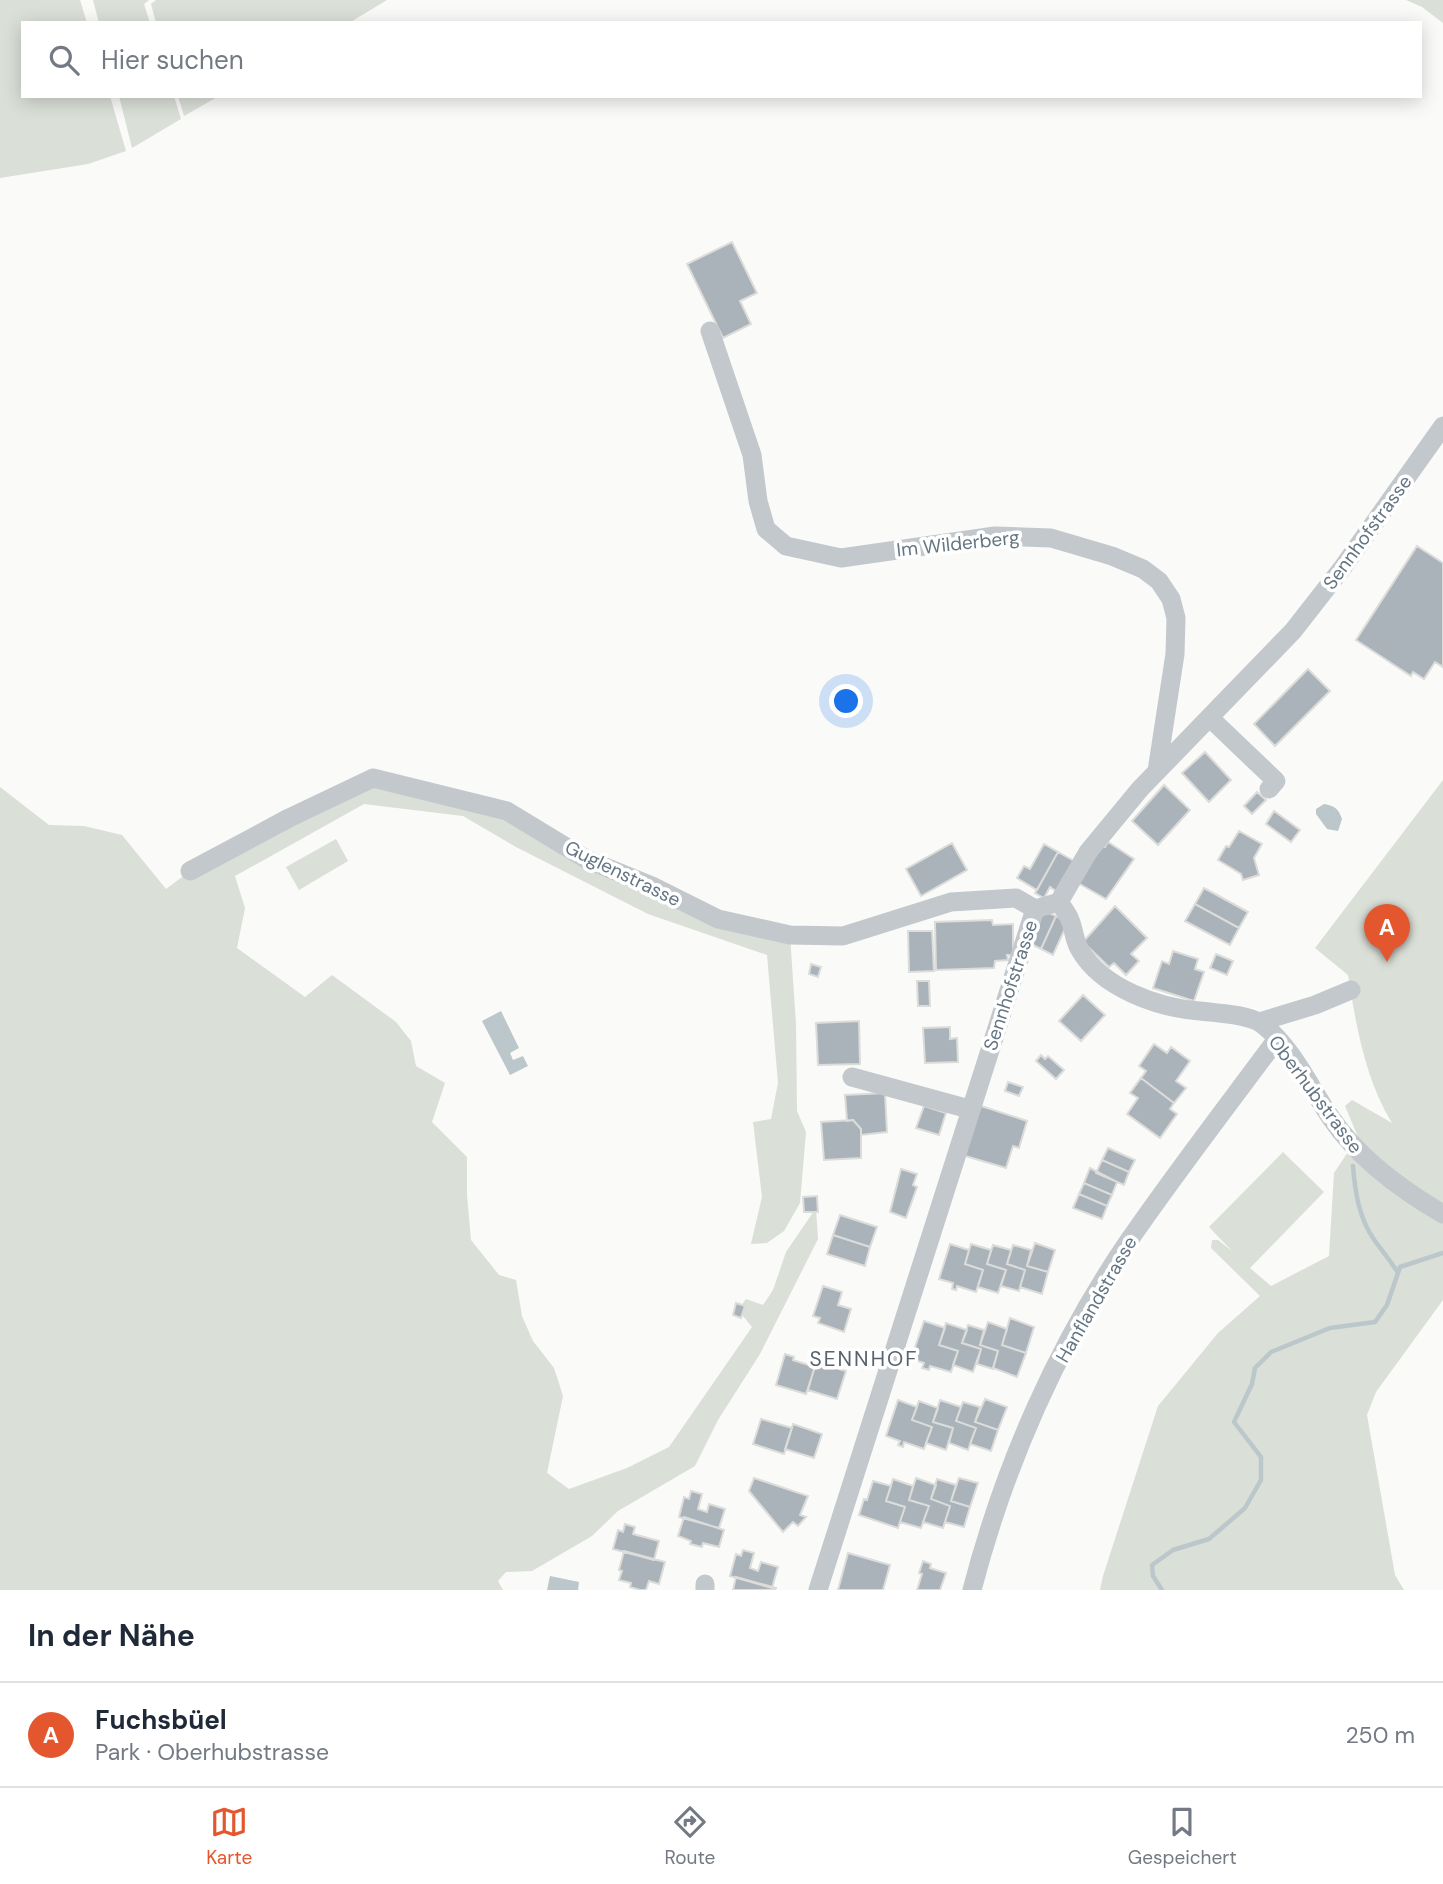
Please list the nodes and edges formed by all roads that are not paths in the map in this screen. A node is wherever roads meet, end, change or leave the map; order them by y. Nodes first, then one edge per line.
1 (710, 331) dead end
2 (1443, 426) edge
3 (1210, 718) junction
4 (1157, 771) junction
5 (1269, 789) dead end
6 (190, 871) dead end
7 (1059, 902) junction
8 (1035, 909) junction
9 (1350, 990) dead end
10 (1259, 1022) junction
11 (1277, 1038) junction
12 (852, 1077) dead end
13 (969, 1109) junction
14 (1443, 1214) edge
15 (818, 1590) edge
16 (972, 1590) edge

1 - 4 street, Im Wilderberg
2 - 3 street, Sennhofstrasse
3 - 4 street, Sennhofstrasse
3 - 5 street
4 - 7 street, Sennhofstrasse
6 - 8 street, Guglenstrasse
7 - 8 street, Sennhofstrasse
7 - 10 street, Oberhubstrasse
8 - 13 street, Sennhofstrasse
9 - 10 street
10 - 11 street, Oberhubstrasse
11 - 14 street, Oberhubstrasse
11 - 16 street, Hanflandstrasse
12 - 13 street
13 - 15 street, Sennhofstrasse

